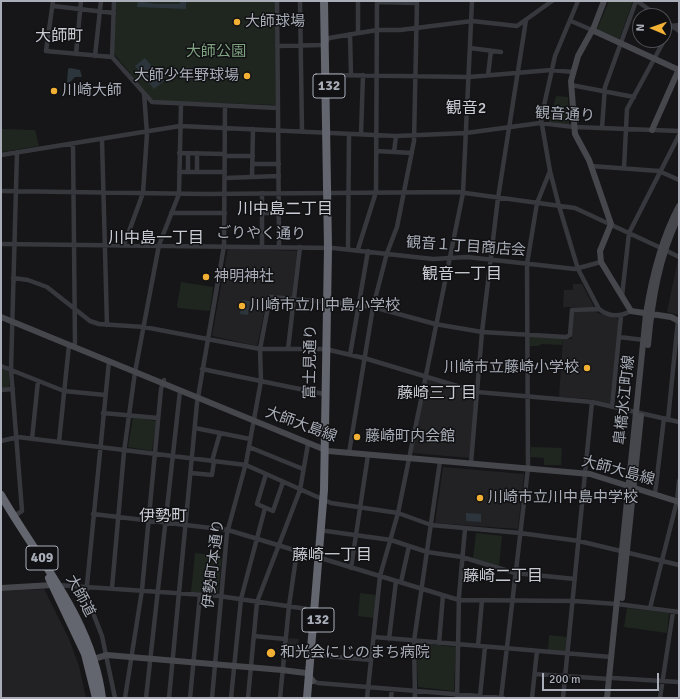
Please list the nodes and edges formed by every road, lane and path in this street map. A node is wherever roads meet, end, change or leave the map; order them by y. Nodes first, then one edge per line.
1 (81, 1) edge
2 (101, 1) edge
3 (114, 1) edge
4 (277, 1) edge
5 (300, 1) edge
6 (324, 1) edge
7 (328, 1) edge
8 (358, 1) edge
9 (376, 1) edge
10 (472, 1) edge
11 (552, 1) edge
12 (578, 1) edge
13 (604, 1) edge
14 (636, 1) edge
15 (396, 2) edge
16 (417, 2) edge
17 (53, 4) edge
18 (646, 8) edge
19 (80, 9) junction
20 (100, 12) junction
21 (114, 13) junction
22 (526, 20) junction
23 (472, 21) junction
24 (571, 21) junction
25 (679, 25) edge
26 (672, 26) joint
27 (416, 27) junction
28 (377, 30) junction
29 (592, 30) junction
30 (679, 31) edge
31 (358, 32) junction
32 (350, 34) junction
33 (327, 42) junction
34 (620, 43) junction
35 (277, 46) junction
36 (301, 46) junction
37 (470, 48) junction
38 (660, 48) edge
39 (492, 51) junction
40 (501, 52) dead end
41 (76, 54) junction
42 (95, 56) junction
43 (112, 57) junction
44 (654, 58) junction
45 (551, 70) junction
46 (679, 70) edge
47 (573, 72) junction
48 (518, 73) junction
49 (329, 75) junction
50 (352, 75) junction
51 (363, 75) junction
52 (376, 75) junction
53 (488, 75) junction
54 (414, 77) junction
55 (469, 77) junction
56 (571, 85) junction
57 (604, 91) junction
58 (144, 93) junction
59 (634, 97) junction
60 (181, 104) junction
61 (225, 106) junction
62 (278, 108) junction
63 (542, 124) junction
64 (180, 126) junction
65 (225, 127) junction
66 (509, 127) junction
67 (574, 127) junction
68 (602, 128) junction
69 (253, 129) junction
70 (278, 130) junction
71 (626, 130) junction
72 (652, 130) junction
73 (302, 131) junction
74 (147, 132) junction
75 (328, 132) junction
76 (679, 132) edge
77 (466, 133) junction
78 (349, 134) junction
79 (361, 134) junction
80 (376, 135) junction
81 (414, 135) junction
82 (679, 135) edge
83 (396, 136) junction
84 (102, 140) junction
85 (73, 144) junction
86 (376, 150) junction
87 (17, 152) junction
88 (394, 152) junction
89 (179, 153) junction
90 (188, 153) junction
91 (197, 153) junction
92 (412, 153) junction
93 (1, 155) edge
94 (225, 155) junction
95 (253, 156) junction
96 (253, 164) junction
97 (279, 164) junction
98 (591, 166) junction
99 (624, 168) junction
100 (550, 171) junction
101 (659, 171) junction
102 (179, 172) junction
103 (188, 172) junction
104 (196, 172) junction
105 (225, 172) junction
106 (279, 176) junction
107 (252, 177) junction
108 (225, 178) junction
109 (679, 180) edge
110 (1, 191) edge
111 (15, 191) junction
112 (73, 192) junction
113 (103, 192) junction
114 (349, 192) junction
115 (376, 192) junction
116 (403, 192) junction
117 (143, 193) junction
118 (225, 193) junction
119 (262, 193) junction
120 (279, 193) junction
121 (330, 193) junction
122 (463, 193) junction
123 (179, 194) junction
124 (498, 198) junction
125 (537, 203) junction
126 (559, 206) junction
127 (679, 206) edge
128 (171, 213) junction
129 (225, 213) junction
130 (262, 213) junction
131 (279, 213) junction
132 (679, 216) edge
133 (611, 224) junction
134 (629, 233) junction
135 (1, 244) edge
136 (14, 244) junction
137 (73, 245) junction
138 (105, 245) junction
139 (124, 245) junction
140 (159, 245) junction
141 (224, 246) junction
142 (262, 246) junction
143 (280, 246) junction
144 (300, 247) junction
145 (330, 248) junction
146 (348, 249) junction
147 (358, 249) junction
148 (663, 249) junction
149 (368, 251) junction
150 (387, 253) junction
151 (450, 257) junction
152 (679, 257) edge
153 (491, 259) junction
154 (601, 262) junction
155 (527, 264) junction
156 (578, 268) junction
157 (13, 278) junction
158 (622, 298) junction
159 (295, 299) junction
160 (329, 302) junction
161 (358, 305) junction
162 (373, 307) junction
163 (74, 308) junction
164 (599, 310) junction
165 (631, 311) junction
166 (648, 314) junction
167 (621, 316) junction
168 (1, 317) edge
169 (679, 320) edge
170 (11, 321) junction
171 (435, 324) junction
172 (107, 325) junction
173 (144, 327) junction
174 (482, 332) junction
175 (528, 335) junction
176 (619, 337) junction
177 (208, 338) junction
178 (644, 340) junction
179 (678, 342) edge
180 (71, 346) junction
181 (260, 349) junction
182 (288, 349) junction
183 (327, 350) junction
184 (350, 355) junction
185 (364, 358) junction
186 (109, 361) junction
187 (1, 366) edge
188 (11, 370) junction
189 (202, 370) junction
190 (135, 372) junction
191 (425, 376) junction
192 (38, 381) junction
193 (260, 381) junction
194 (163, 384) junction
195 (13, 389) junction
196 (1, 390) edge
197 (64, 391) junction
198 (180, 391) junction
199 (477, 392) junction
200 (324, 394) junction
201 (105, 395) junction
202 (528, 396) junction
203 (198, 397) junction
204 (592, 402) junction
205 (612, 406) junction
206 (103, 413) junction
207 (639, 413) junction
208 (130, 415) junction
209 (158, 418) junction
210 (666, 419) junction
211 (254, 421) junction
212 (679, 422) edge
213 (195, 428) junction
214 (220, 432) junction
215 (16, 437) junction
216 (32, 439) junction
217 (250, 439) junction
218 (1, 441) edge
219 (58, 442) junction
220 (308, 444) junction
221 (100, 447) junction
222 (249, 447) junction
223 (125, 450) junction
224 (326, 450) junction
225 (349, 453) junction
226 (155, 454) junction
227 (368, 455) junction
228 (172, 456) junction
229 (192, 458) junction
230 (409, 459) junction
231 (213, 461) junction
232 (440, 461) junction
233 (471, 464) junction
234 (246, 465) junction
235 (528, 468) junction
236 (304, 469) junction
237 (191, 473) junction
238 (266, 474) junction
239 (585, 474) junction
240 (282, 482) junction
241 (679, 483) edge
242 (631, 487) junction
243 (300, 490) junction
244 (655, 494) junction
245 (1, 495) edge
246 (325, 501) junction
247 (678, 502) edge
248 (1, 503) edge
249 (265, 508) junction
250 (361, 508) junction
251 (398, 513) junction
252 (93, 514) junction
253 (14, 516) junction
254 (119, 517) junction
255 (149, 521) junction
256 (165, 523) junction
257 (185, 525) junction
258 (431, 525) junction
259 (465, 529) junction
260 (228, 530) junction
261 (326, 531) junction
262 (520, 533) junction
263 (356, 535) junction
264 (256, 539) junction
265 (391, 540) junction
266 (579, 541) junction
267 (279, 546) junction
268 (409, 546) junction
269 (296, 551) junction
270 (427, 552) junction
271 (625, 552) junction
272 (462, 557) junction
273 (321, 558) junction
274 (662, 561) junction
275 (679, 565) edge
276 (351, 568) junction
277 (515, 573) junction
278 (380, 576) junction
279 (575, 579) junction
280 (398, 582) junction
281 (56, 585) junction
282 (86, 586) junction
283 (1, 588) edge
284 (112, 588) junction
285 (422, 589) junction
286 (142, 590) junction
287 (158, 591) junction
288 (179, 593) junction
289 (200, 595) junction
290 (443, 595) junction
291 (221, 597) junction
292 (240, 599) junction
293 (459, 600) junction
294 (482, 600) junction
295 (512, 600) junction
296 (574, 601) junction
297 (257, 602) junction
298 (619, 604) junction
299 (289, 606) junction
300 (650, 608) junction
301 (314, 610) junction
302 (673, 612) junction
303 (679, 612) edge
304 (254, 636) junction
305 (374, 638) junction
306 (285, 639) junction
307 (389, 639) junction
308 (414, 640) junction
309 (439, 643) junction
310 (458, 645) junction
311 (478, 646) junction
312 (485, 647) junction
313 (507, 649) junction
314 (537, 651) junction
315 (568, 653) junction
316 (107, 655) junction
317 (315, 655) junction
318 (131, 657) junction
319 (611, 657) junction
320 (151, 659) junction
321 (91, 660) junction
322 (371, 660) junction
323 (173, 661) junction
324 (193, 663) junction
325 (215, 664) junction
326 (234, 666) junction
327 (251, 668) junction
328 (282, 670) junction
329 (535, 674) junction
330 (566, 676) junction
331 (310, 678) junction
332 (611, 679) junction
333 (662, 682) junction
334 (679, 682) edge
335 (368, 687) junction
336 (392, 689) junction
337 (415, 691) junction
338 (457, 696) edge
339 (478, 697) edge
340 (96, 698) edge
341 (102, 698) edge
342 (115, 698) edge
343 (125, 698) edge
344 (146, 698) edge
345 (169, 698) edge
346 (190, 698) edge
347 (212, 698) edge
348 (232, 698) edge
349 (248, 698) edge
350 (280, 698) edge
351 (307, 698) edge
352 (312, 698) edge
353 (367, 698) edge
354 (391, 698) edge
355 (415, 698) edge
356 (501, 698) edge
357 (532, 698) edge
358 (563, 698) edge
359 (607, 698) edge
360 (611, 698) edge
361 (660, 698) edge

1 - 19 street
2 - 20 street
3 - 21 street
4 - 35 street
5 - 36 street
6 - 33 highway, 富士見通り / 132
7 - 33 highway, 富士見通り / 132
8 - 31 street
9 - 15 street
9 - 28 street
10 - 23 street
11 - 22 street
12 - 24 street
13 - 29 street
14 - 18 street
14 - 34 street
15 - 16 street
16 - 27 street
17 - 19 street
17 - 41 street
19 - 20 street
19 - 41 street
20 - 21 street
20 - 42 street
21 - 43 street
22 - 23 street
22 - 48 street
23 - 27 street
23 - 37 street
24 - 29 street
24 - 45 street
25 - 26 street
26 - 30 street
27 - 28 street
27 - 54 street
28 - 31 street
28 - 52 street
29 - 34 street
29 - 47 street
31 - 32 street
32 - 33 street
32 - 50 street
33 - 36 street
33 - 49 highway, 富士見通り / 132
33 - 75 highway, 富士見通り / 132
34 - 44 street
34 - 57 street
35 - 36 street
35 - 62 street
36 - 73 street
37 - 39 street
37 - 55 street
38 - 44 street
39 - 40 street
39 - 53 street
41 - 42 street
42 - 43 street
43 - 58 street
44 - 46 street
44 - 59 street
45 - 47 street
45 - 48 street
45 - 63 street
46 - 72 street
47 - 56 street
48 - 53 street
48 - 66 street
49 - 50 street
49 - 75 highway, 富士見通り / 132
50 - 51 street
51 - 52 street
51 - 79 street
52 - 54 street
52 - 80 street
53 - 55 street
54 - 55 street
54 - 81 street
55 - 77 street
56 - 57 street
56 - 67 street
57 - 59 street
57 - 68 street
58 - 60 street
58 - 74 street
59 - 71 street
60 - 61 street
60 - 64 street
61 - 62 street
61 - 65 street
62 - 70 street
63 - 66 street, 観音通り
63 - 67 street, 観音通り
63 - 100 street
64 - 65 street, 観音通り
64 - 74 street, 観音通り
64 - 89 street
65 - 69 street, 観音通り
65 - 94 street
66 - 77 street, 観音通り
66 - 124 street
67 - 68 street, 観音通り
67 - 98 street
68 - 71 street, 観音通り
69 - 70 street, 観音通り
69 - 95 street
70 - 73 street, 観音通り
70 - 97 street
71 - 72 street, 観音通り
71 - 99 street
72 - 76 street, 観音通り
73 - 75 street, 観音通り
74 - 84 street, 観音通り
74 - 117 street
75 - 78 street, 観音通り
75 - 121 highway, 富士見通り / 132
77 - 81 street, 観音通り
77 - 122 street
78 - 79 street, 観音通り
78 - 114 street
79 - 80 street, 観音通り
80 - 83 street, 観音通り
80 - 86 street
81 - 83 street, 観音通り
81 - 92 street
82 - 101 street
83 - 88 street
84 - 85 street, 観音通り
84 - 113 street
85 - 87 street, 観音通り
85 - 112 street
86 - 88 street
86 - 115 street
87 - 93 street, 観音通り
87 - 111 street
88 - 92 street
89 - 90 street
89 - 102 street
90 - 91 street
90 - 103 street
91 - 94 street
91 - 104 street
92 - 116 street
94 - 95 street
94 - 105 street
95 - 96 street
96 - 97 street
96 - 107 street
97 - 106 street
98 - 99 street
98 - 133 street
99 - 101 street
100 - 125 street
100 - 126 street
101 - 109 street
101 - 134 street
102 - 103 street
102 - 123 street
103 - 104 street
104 - 105 street
105 - 108 street
106 - 107 street
106 - 120 street
107 - 108 street
108 - 118 street
110 - 111 street
111 - 112 street
111 - 136 street
112 - 113 street
112 - 137 street
113 - 117 street
113 - 138 street
114 - 115 street
114 - 121 street
114 - 146 street
115 - 116 street
115 - 147 street
116 - 122 street
116 - 150 street
117 - 123 street
117 - 139 street
118 - 119 street
118 - 123 street
118 - 129 street
119 - 120 street
119 - 130 street
120 - 121 street
120 - 131 street
121 - 145 highway, 富士見通り / 132
122 - 124 street
122 - 151 street
123 - 128 street
124 - 125 street
124 - 153 street
125 - 126 street
125 - 155 street
126 - 133 street
126 - 156 street
127 - 148 street, 皐橋水江町線
128 - 129 street
128 - 140 street
129 - 141 street
130 - 131 street
130 - 142 street
131 - 143 street
132 - 148 street, 皐橋水江町線
133 - 134 street
133 - 154 street
134 - 148 street
134 - 158 street
135 - 136 street, ごりやく通り
136 - 137 street, ごりやく通り
136 - 157 street
137 - 138 street, ごりやく通り
137 - 163 street
138 - 139 street, ごりやく通り
138 - 172 street
139 - 140 street, ごりやく通り
140 - 141 street, ごりやく通り
140 - 173 street
141 - 142 street, ごりやく通り
141 - 177 street
142 - 143 street, ごりやく通り
143 - 144 street, ごりやく通り
144 - 145 street, ごりやく通り
144 - 159 street
145 - 146 street, 観音１丁目商店会
145 - 160 highway, 富士見通り / 132
146 - 147 street, 観音１丁目商店会
147 - 149 street, 観音１丁目商店会
148 - 152 street
148 - 166 street, 皐橋水江町線
149 - 150 street, 観音１丁目商店会
149 - 161 street
150 - 151 street, 観音１丁目商店会
150 - 162 street
151 - 153 street, 観音１丁目商店会
151 - 171 street
153 - 155 street, 観音１丁目商店会
153 - 174 street
154 - 156 street, 観音１丁目商店会
154 - 158 street
155 - 156 street, 観音１丁目商店会
155 - 175 street
156 - 164 street
157 - 163 street
157 - 170 street
158 - 165 street
159 - 160 street
159 - 181 street, 伊勢町本通り
159 - 182 street
160 - 161 street
160 - 183 highway, 富士見通り / 132
161 - 162 street
161 - 184 street
162 - 171 street
162 - 185 street
163 - 172 street
163 - 180 street
164 - 167 street
164 - 175 street
165 - 166 street
165 - 167 street
166 - 169 street
166 - 178 street, 皐橋水江町線
166 - 207 street, 皐橋水江町線
167 - 176 street
168 - 170 street, 大師大島線
169 - 179 street
170 - 180 street, 大師大島線
170 - 188 street
171 - 174 street
171 - 191 street
172 - 173 street
173 - 177 street
173 - 190 street
174 - 175 street
174 - 199 street
175 - 202 street
176 - 178 street
176 - 205 street
177 - 181 street
177 - 189 street
178 - 207 street, 皐橋水江町線
179 - 210 street
180 - 186 street, 大師大島線
180 - 197 street
181 - 182 street
181 - 193 street, 伊勢町本通り
182 - 183 street
183 - 184 street
183 - 200 highway, 富士見通り / 132
183 - 224 highway, 富士見通り / 132
184 - 185 street
185 - 191 street
185 - 225 street
186 - 190 street, 大師大島線
186 - 201 street
187 - 188 street
188 - 192 street
188 - 195 street
189 - 193 street
189 - 203 street
190 - 194 street, 大師大島線
190 - 208 street
191 - 199 street
191 - 230 street
192 - 197 street
192 - 216 street
193 - 200 street
193 - 211 street, 伊勢町本通り
194 - 198 street, 大師大島線
194 - 209 street
195 - 196 street
195 - 215 street
197 - 201 street
197 - 219 street
198 - 203 street, 大師大島線
198 - 228 street
199 - 202 street
199 - 233 street
200 - 224 highway, 富士見通り / 132
201 - 206 street
202 - 204 street
202 - 235 street
203 - 211 street, 大師大島線
203 - 213 street
204 - 205 street
204 - 239 street
205 - 207 street
206 - 208 street
206 - 221 street
207 - 210 street
207 - 242 street, 皐橋水江町線
208 - 209 street
208 - 223 street
209 - 226 street
210 - 212 street
210 - 244 street
211 - 217 street, 伊勢町本通り
211 - 220 street, 大師大島線
213 - 214 street
213 - 229 street
214 - 217 street
214 - 231 street
215 - 216 street
215 - 218 street
215 - 253 street
216 - 219 street
217 - 222 street, 伊勢町本通り
219 - 221 street
220 - 224 street, 大師大島線
220 - 236 street
221 - 223 street
221 - 252 street
222 - 234 street, 伊勢町本通り
222 - 236 street
223 - 226 street
223 - 254 street
224 - 225 street, 大師大島線
224 - 246 highway, 富士見通り / 132
225 - 227 street, 大師大島線
226 - 228 street
226 - 255 street
227 - 230 street, 大師大島線
227 - 250 street
228 - 229 street
228 - 256 street
229 - 231 street
229 - 237 street
230 - 232 street, 大師大島線
230 - 251 street
231 - 234 street
231 - 237 street
232 - 233 street, 大師大島線
232 - 258 street
233 - 235 street, 大師大島線
234 - 238 street
234 - 260 street, 伊勢町本通り
235 - 239 street, 大師大島線
235 - 262 street
236 - 243 street
237 - 257 street
238 - 240 street
238 - 249 street
239 - 242 street, 大師大島線
239 - 266 street
240 - 243 street
240 - 249 street
241 - 247 street
242 - 244 street, 大師大島線
242 - 271 street, 皐橋水江町線
243 - 246 street
243 - 267 street
244 - 247 street, 大師大島線
245 - 253 highway, 大師道 / 409
246 - 250 street
246 - 261 highway, 富士見通り / 132
246 - 273 highway, 富士見通り / 132
247 - 274 street
248 - 281 highway, 大師道 / 409
249 - 264 street
250 - 251 street
250 - 263 street
251 - 258 street
251 - 265 street
252 - 254 street
252 - 282 street
253 - 281 highway, 大師道 / 409
254 - 255 street
254 - 284 street
255 - 256 street
255 - 286 street
256 - 257 street
256 - 287 street
257 - 260 street
257 - 288 street
258 - 259 street
258 - 270 street
259 - 262 street
259 - 272 street
260 - 264 street
260 - 291 street, 伊勢町本通り
261 - 263 street
261 - 273 highway, 富士見通り / 132
262 - 266 street
262 - 277 street
263 - 265 street
263 - 276 street
264 - 267 street
264 - 292 street
265 - 268 street
265 - 278 street
266 - 271 street
266 - 279 street
267 - 269 street
267 - 297 street
268 - 270 street
268 - 280 street
269 - 273 street
269 - 299 street
270 - 272 street
270 - 285 street
271 - 274 street
271 - 298 street, 皐橋水江町線
272 - 277 street
272 - 293 street
273 - 276 street
273 - 301 highway, 富士見通り / 132
273 - 317 highway, 富士見通り / 132
274 - 275 street
274 - 300 street
276 - 278 street
277 - 279 street
277 - 295 street
278 - 280 street
278 - 305 street
279 - 296 street
280 - 285 street
280 - 307 street
281 - 282 street
281 - 283 street
281 - 321 highway, 大師道 / 409
282 - 284 street
282 - 316 street
284 - 286 street
285 - 290 street
285 - 308 street
286 - 287 street
286 - 318 street
287 - 288 street
287 - 320 street
288 - 289 street
288 - 323 street
289 - 291 street
289 - 324 street
290 - 293 street
290 - 309 street
291 - 292 street
291 - 325 street, 伊勢町本通り
292 - 297 street
292 - 326 street
293 - 294 street
293 - 310 street
294 - 295 street
294 - 311 street
295 - 296 street
295 - 313 street
296 - 298 street
296 - 315 street
297 - 299 street
297 - 304 street
298 - 300 street
298 - 319 street, 皐橋水江町線
298 - 332 street, 皐橋水江町線
299 - 301 street
299 - 306 street
300 - 302 street
301 - 331 highway, 富士見通り / 132
302 - 303 street
302 - 333 street
304 - 306 street
304 - 327 street
305 - 307 street
305 - 322 street
306 - 328 street
307 - 308 street
308 - 309 street
308 - 337 street
309 - 310 street
310 - 311 street
310 - 338 street
311 - 312 street
312 - 313 street
312 - 339 street
313 - 314 street
313 - 356 street
314 - 315 street
314 - 329 street
315 - 319 street
315 - 330 street
316 - 318 street
316 - 321 street
316 - 342 street
317 - 322 street
317 - 331 highway, 富士見通り / 132
318 - 320 street
318 - 343 street
319 - 332 street, 皐橋水江町線
320 - 323 street
320 - 344 street
321 - 340 highway, 大師道 / 409
321 - 341 highway, 大師道 / 409
322 - 335 street
323 - 324 street
323 - 345 street
324 - 325 street
324 - 346 street
325 - 326 street
325 - 347 street, 伊勢町本通り
326 - 327 street
326 - 348 street
327 - 328 street
327 - 349 street
328 - 331 street
328 - 350 street
329 - 330 street
329 - 357 street
330 - 332 street
330 - 358 street
331 - 335 street
331 - 351 highway, 富士見通り / 132
331 - 352 highway, 富士見通り / 132
332 - 333 street
332 - 359 street, 皐橋水江町線
332 - 360 street, 皐橋水江町線
333 - 334 street
333 - 361 street
335 - 336 street
335 - 353 street
336 - 337 street
336 - 354 street
337 - 338 street
337 - 355 street
338 - 339 street
339 - 356 street
342 - 343 street

